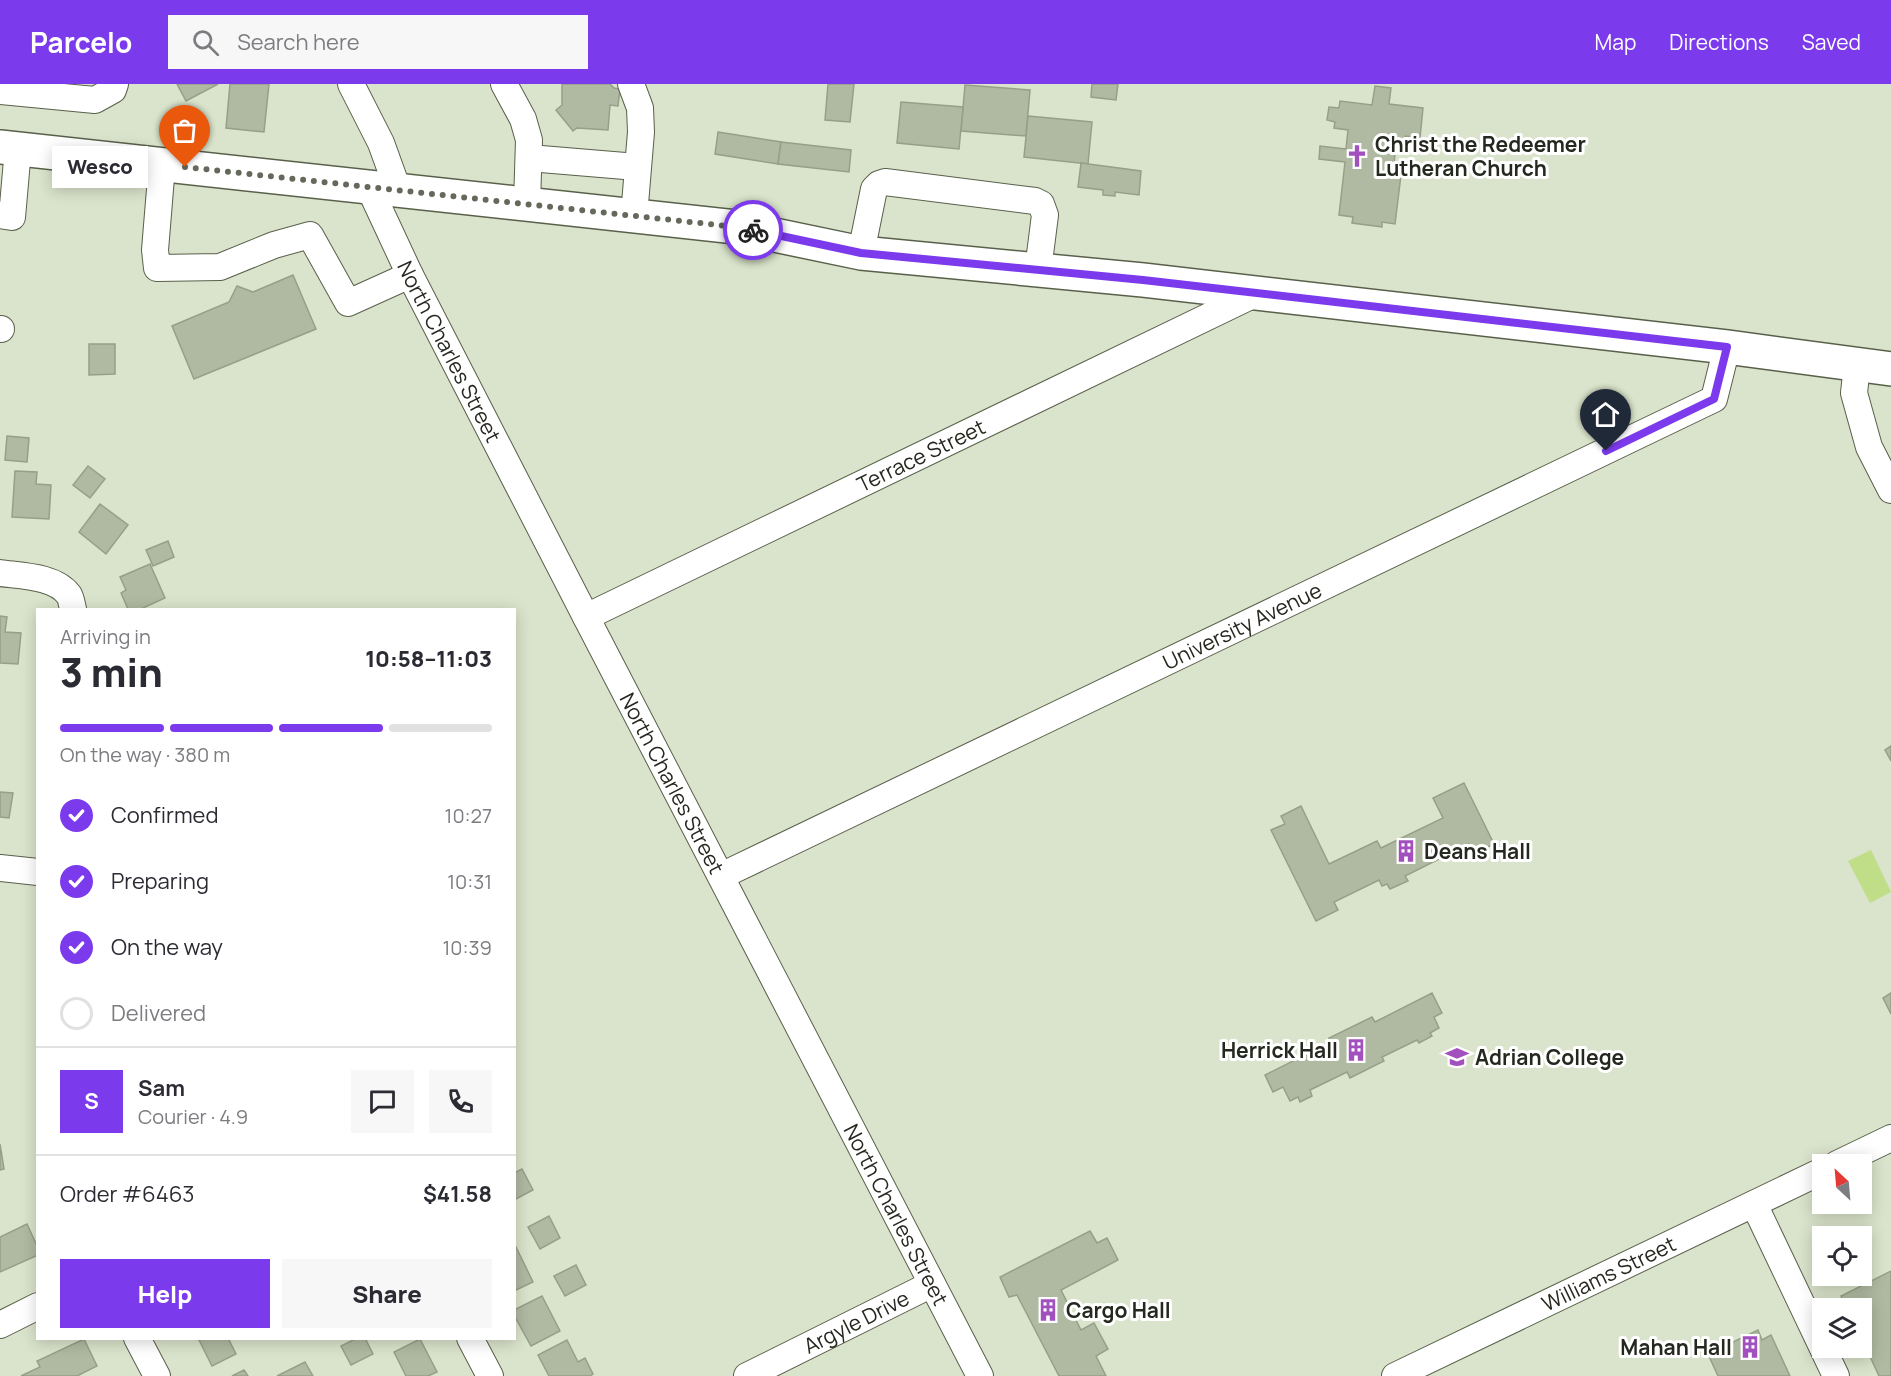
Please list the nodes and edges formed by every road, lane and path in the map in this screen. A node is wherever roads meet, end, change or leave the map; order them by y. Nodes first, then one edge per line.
1 (115, 84) edge
2 (351, 84) edge
3 (504, 84) edge
4 (631, 84) edge
5 (0, 91) edge
6 (9, 148) edge
7 (528, 158) junction
8 (162, 165) junction
9 (637, 167) junction
10 (383, 189) junction
11 (527, 204) junction
12 (0, 215) edge
13 (634, 216) junction
14 (861, 253) junction
15 (1038, 270) junction
16 (410, 274) junction
17 (1257, 293) junction
18 (1727, 347) junction
19 (1857, 365) junction
20 (1891, 369) edge
21 (1891, 490) edge
22 (0, 573) edge
23 (74, 608) edge
24 (586, 617) junction
25 (0, 868) edge
26 (36, 872) edge
27 (721, 876) junction
28 (1891, 1138) edge
29 (1858, 1154) edge
30 (1812, 1176) edge
31 (1754, 1204) junction
32 (932, 1284) junction
33 (36, 1307) edge
34 (0, 1325) edge
35 (138, 1340) edge
36 (471, 1340) edge
37 (157, 1376) edge
38 (490, 1376) edge
39 (747, 1376) edge
40 (980, 1376) edge
41 (1395, 1376) edge
42 (1836, 1376) edge

1 - 5 street
2 - 10 street, North Charles Street
3 - 7 street
4 - 9 street
6 - 8 main road
6 - 12 street
7 - 9 street
7 - 11 street
8 - 10 main road
8 - 16 street
9 - 13 street
10 - 11 main road
10 - 16 street, North Charles Street
11 - 13 main road
13 - 14 main road
14 - 15 main road
14 - 15 street
15 - 17 main road
16 - 24 street, North Charles Street
17 - 18 main road
17 - 24 street, Terrace Street
18 - 19 main road
18 - 27 street, University Avenue
19 - 20 main road
19 - 21 street
22 - 23 street
24 - 27 street, North Charles Street
25 - 26 street
27 - 32 street, North Charles Street
28 - 29 street
30 - 31 street, Williams Street
31 - 41 street, Williams Street
31 - 42 street
32 - 39 street, Argyle Drive
32 - 40 street, North Charles Street
33 - 34 street
35 - 37 street
36 - 38 street

